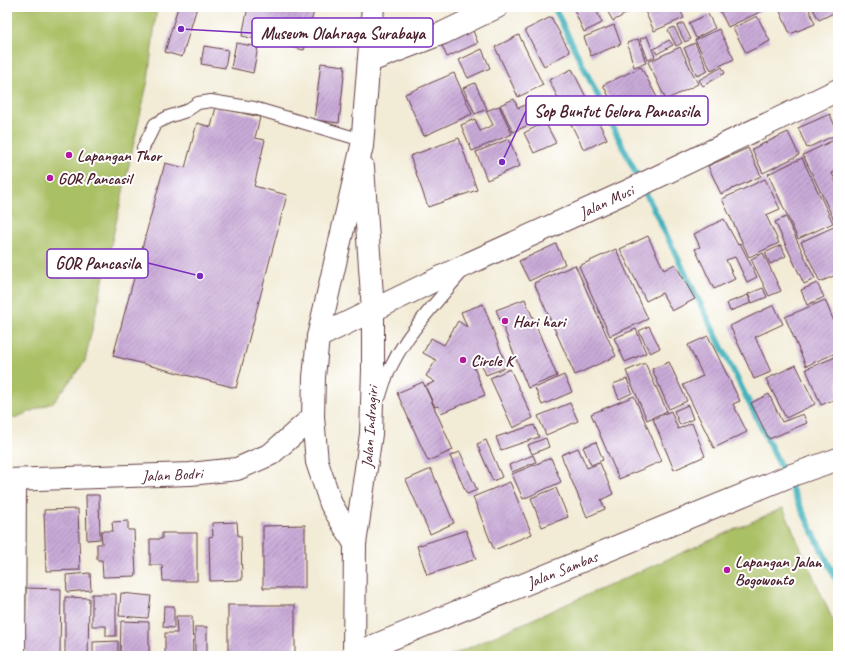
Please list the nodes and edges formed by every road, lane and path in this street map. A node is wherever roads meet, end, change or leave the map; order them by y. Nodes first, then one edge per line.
1 (373, 7) edge
2 (497, 7) edge
3 (370, 61) junction
4 (838, 90) edge
5 (362, 143) junction
6 (143, 148) dead end
7 (470, 263) junction
8 (373, 310) junction
9 (318, 337) junction
10 (313, 417) junction
11 (370, 434) junction
12 (838, 460) edge
13 (11, 481) edge
14 (355, 544) junction
15 (354, 655) edge
16 (14, 656) edge

1 - 3 street, Jalan Indragiri
2 - 3 street
3 - 5 street, Jalan Indragiri
4 - 7 street, Jalan Musi
5 - 6 lane
5 - 8 street, Jalan Indragiri
5 - 9 street, Jalan Indragiri
7 - 8 street, Jalan Musi
7 - 11 lane
8 - 9 street
8 - 11 street, Jalan Indragiri
9 - 10 street, Jalan Indragiri
10 - 13 street, Jalan Bodri
10 - 14 street, Jalan Indragiri
11 - 14 street, Jalan Indragiri
12 - 15 street, Jalan Sambas
13 - 16 street
14 - 15 street, Jalan Indragiri

